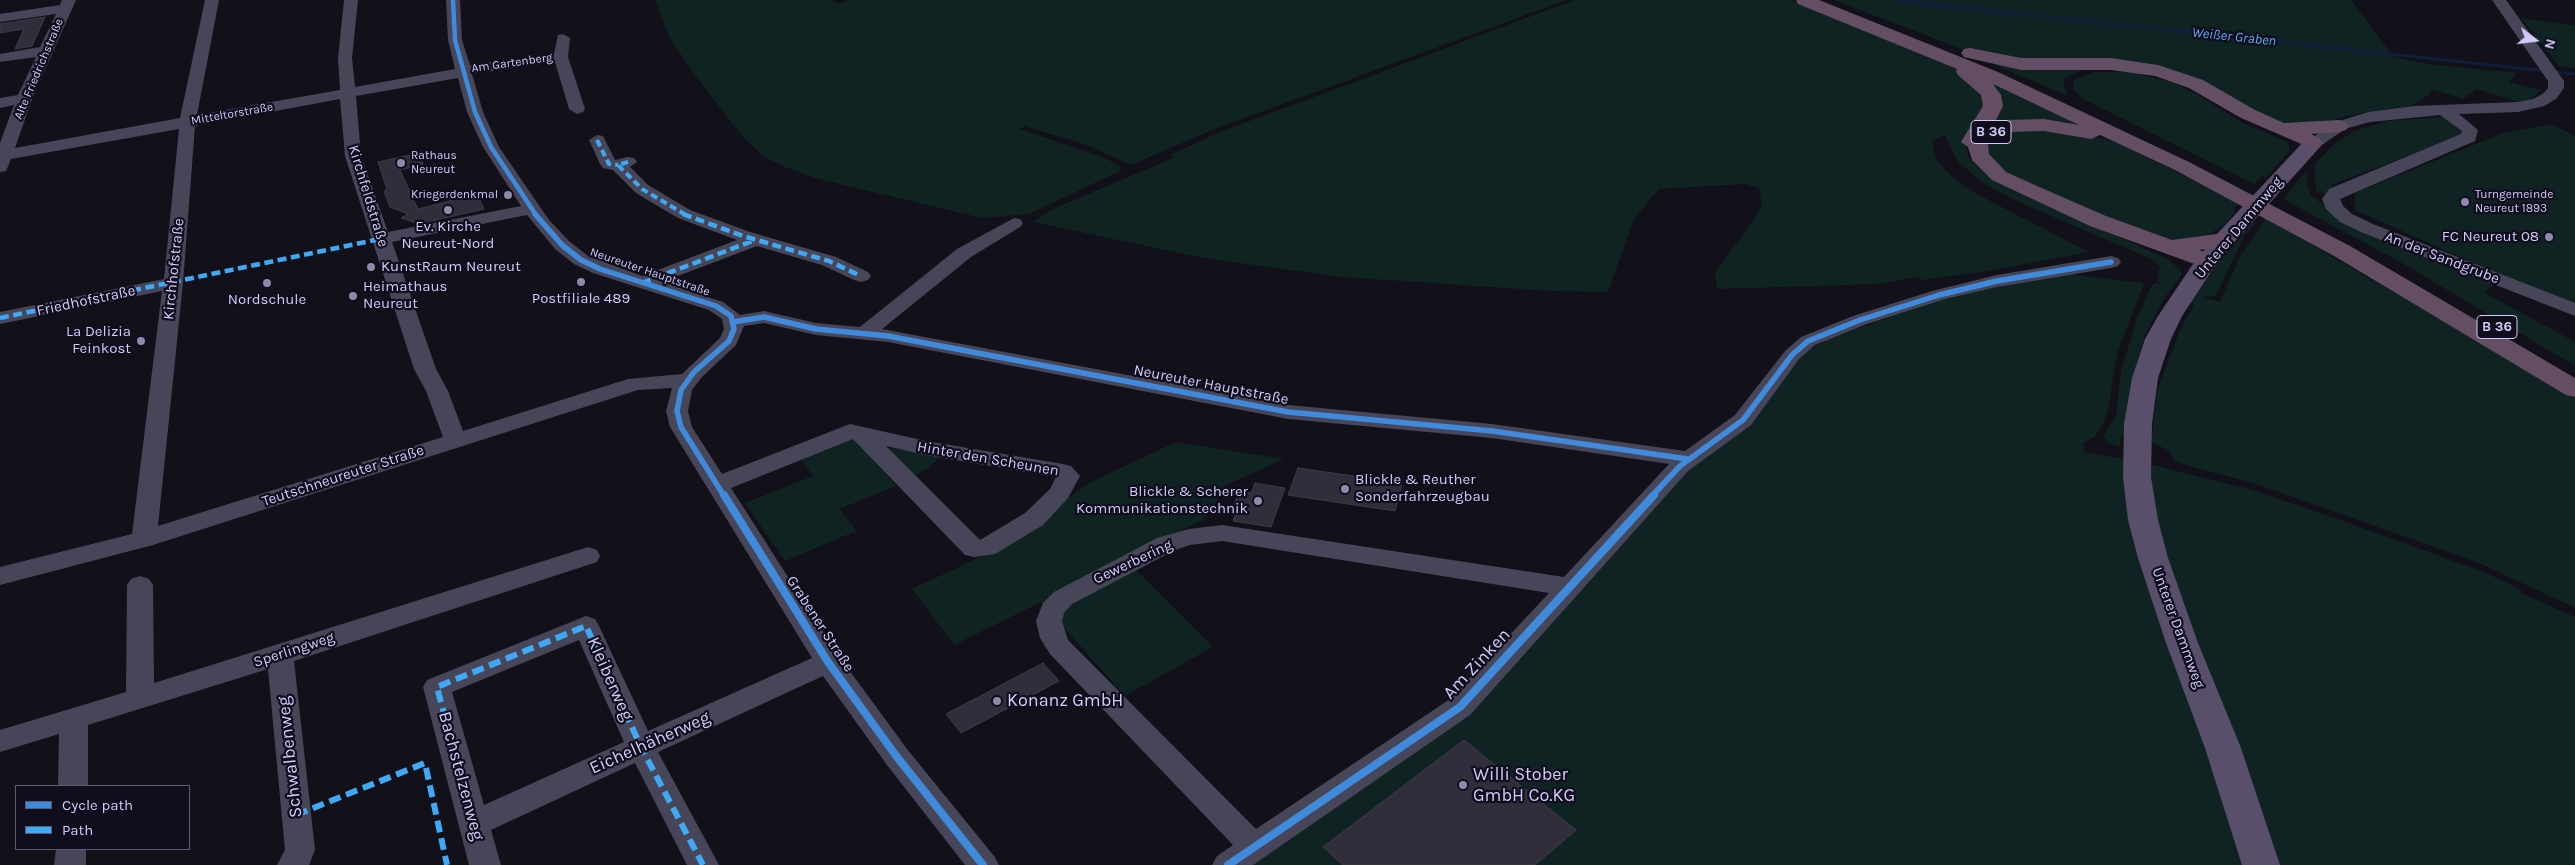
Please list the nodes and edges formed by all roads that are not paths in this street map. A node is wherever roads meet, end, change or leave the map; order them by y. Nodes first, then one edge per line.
1 (212, 0) edge
2 (351, 0) edge
3 (453, 0) edge
4 (1804, 0) edge
5 (1822, 0) edge
6 (2499, 0) edge
7 (68, 4) edge
8 (0, 18) edge
9 (563, 38) dead end
10 (1899, 38) junction
11 (1926, 41) junction
12 (46, 51) junction
13 (562, 56) junction
14 (0, 58) edge
15 (464, 71) junction
16 (346, 93) junction
17 (24, 99) junction
18 (0, 103) edge
19 (577, 109) dead end
20 (2444, 110) junction
21 (187, 122) junction
22 (2271, 124) junction
23 (2339, 126) junction
24 (2136, 132) junction
25 (597, 140) dead end
26 (2310, 145) junction
27 (1, 160) edge
28 (2215, 183) junction
29 (531, 209) junction
30 (1014, 223) dead end
31 (380, 238) junction
32 (756, 240) junction
33 (2224, 240) junction
34 (2163, 245) junction
35 (2110, 262) dead end
36 (2204, 265) junction
37 (862, 276) dead end
38 (642, 282) junction
39 (173, 283) junction
40 (2575, 310) edge
41 (0, 318) edge
42 (733, 322) junction
43 (865, 333) junction
44 (2575, 374) edge
45 (687, 380) junction
46 (2575, 390) edge
47 (861, 434) junction
48 (455, 440) junction
49 (1688, 459) junction
50 (717, 485) junction
51 (144, 539) junction
52 (588, 556) dead end
53 (0, 576) edge
54 (140, 586) dead end
55 (1568, 587) junction
56 (586, 626) joint
57 (280, 655) junction
58 (828, 662) junction
59 (140, 699) junction
60 (74, 719) junction
61 (0, 741) edge
62 (641, 747) junction
63 (72, 785) edge
64 (473, 824) junction
65 (1254, 847) junction
66 (71, 850) edge
67 (296, 862) edge
68 (70, 865) edge
69 (485, 865) edge
70 (703, 865) edge
71 (983, 865) edge
72 (1228, 865) edge
73 (2261, 865) edge

1 - 21 street, Kirchhofstraße
2 - 16 street, Kirchfeldstraße
3 - 15 street, Neureuter Hauptstraße
4 - 10 highway, B 36
5 - 11 highway, B 36
6 - 20 street, Unterer Dammweg
7 - 8 street
7 - 12 street, Alte Friedrichstraße
9 - 13 street, Am Gartenberg
10 - 28 highway, B 36
10 - 36 highway
11 - 22 highway, B 36
11 - 24 highway, B 36
12 - 14 street
12 - 17 street, Alte Friedrichstraße
13 - 15 street, Am Gartenberg
13 - 19 street, Am Gartenberg
15 - 16 street, Mitteltorstraße
15 - 29 street, Neureuter Hauptstraße
16 - 21 street, Mitteltorstraße
16 - 31 street, Kirchfeldstraße
17 - 18 street
17 - 27 street, Alte Friedrichstraße
20 - 23 street, Unterer Dammweg
20 - 40 street, An der Sandgrube
21 - 27 street, Mitteltorstraße
21 - 39 street, Kirchhofstraße
22 - 23 highway, B 36
22 - 26 highway, B 36
23 - 26 street, Unterer Dammweg
24 - 26 highway
24 - 44 highway, B 36
25 - 32 street
26 - 33 main road, Unterer Dammweg
28 - 34 highway, B 36
28 - 46 highway, B 36
29 - 31 street
29 - 38 street, Neureuter Hauptstraße
30 - 43 street
31 - 48 street, Kirchfeldstraße
32 - 37 street
32 - 38 street
33 - 34 highway, B 36
33 - 36 main road, Unterer Dammweg
34 - 36 highway, B 36
35 - 49 street, Am Zinken
36 - 73 main road, Unterer Dammweg
38 - 42 street, Neureuter Hauptstraße
39 - 41 street, Friedhofstraße
39 - 51 street, Kirchhofstraße
42 - 43 street, Neureuter Hauptstraße
42 - 45 street
43 - 49 street, Neureuter Hauptstraße
45 - 48 street, Teutschneureuter Straße
45 - 50 street, Grabener Straße
47 - 47 street, Hinter den Scheunen
47 - 50 street, Hinter den Scheunen
48 - 51 street, Teutschneureuter Straße
49 - 55 street, Am Zinken
50 - 58 street, Grabener Straße
51 - 53 street, Teutschneureuter Straße
52 - 57 street, Sperlingweg
54 - 59 street
55 - 65 street, Am Zinken
55 - 65 street, Gewerbering
56 - 62 street, Kleiberweg
56 - 64 street, Bachstelzenweg
57 - 59 street, Sperlingweg
57 - 67 street, Schwalbenweg
58 - 62 street, Eichelhäherweg
58 - 71 street, Grabener Straße
59 - 60 street, Sperlingweg
60 - 61 street, Sperlingweg
60 - 63 street
62 - 64 street, Eichelhäherweg
62 - 70 street, Kleiberweg
64 - 69 street, Bachstelzenweg
65 - 72 street, Am Zinken
66 - 68 street

